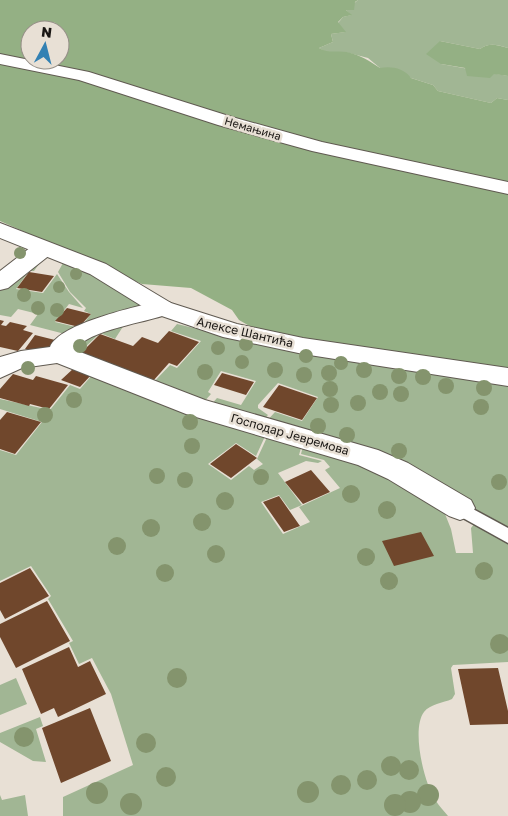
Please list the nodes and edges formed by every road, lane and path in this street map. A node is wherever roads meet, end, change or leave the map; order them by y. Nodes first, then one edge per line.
1 (0, 59) edge
2 (508, 188) edge
3 (0, 230) edge
4 (43, 249) junction
5 (0, 283) edge
6 (162, 308) junction
7 (61, 354) junction
8 (0, 369) edge
9 (508, 376) edge
10 (460, 508) joint
11 (508, 536) edge

1 - 2 street, Немањина
3 - 4 street, Алексе Шантића
4 - 5 street
4 - 6 street, Алексе Шантића
6 - 7 street
6 - 9 street, Алексе Шантића
7 - 8 street
7 - 10 street, Господар Јевремова
10 - 11 lane, Господар Јевремова

